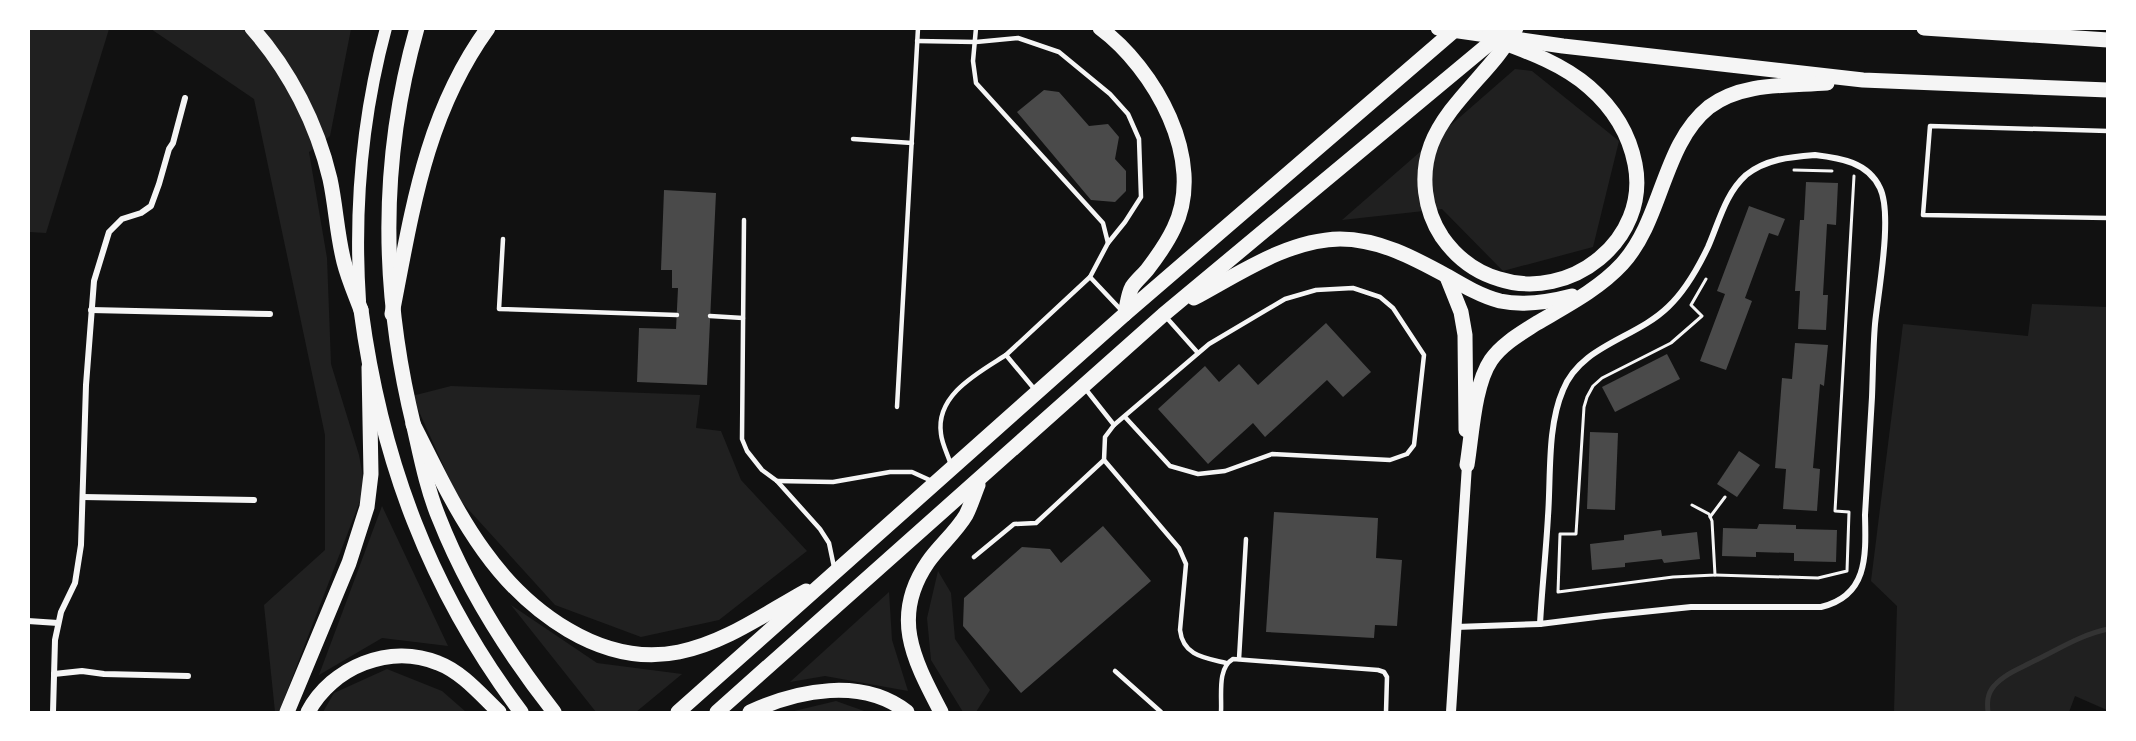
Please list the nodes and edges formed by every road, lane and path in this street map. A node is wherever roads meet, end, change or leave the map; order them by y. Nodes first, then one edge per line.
1 (252, 28) edge
2 (386, 28) edge
3 (417, 28) edge
4 (488, 28) edge
5 (918, 28) edge
6 (976, 28) edge
7 (1100, 28) edge
8 (1438, 28) edge
9 (1457, 28) edge
10 (1508, 28) edge
11 (1516, 28) edge
12 (1924, 28) edge
13 (2093, 28) edge
14 (2108, 33) edge
15 (1485, 36) junction
16 (2108, 40) edge
17 (917, 41) junction
18 (975, 42) junction
19 (1863, 80) junction
20 (2108, 90) edge
21 (185, 98) dead end
22 (2108, 131) edge
23 (853, 139) dead end
24 (912, 143) junction
25 (1784, 170) dead end
26 (1839, 171) dead end
27 (1851, 172) dead end
28 (2108, 218) edge
29 (744, 220) dead end
30 (503, 239) dead end
31 (1108, 243) junction
32 (1709, 272) dead end
33 (1447, 276) junction
34 (1090, 277) junction
35 (1586, 292) junction
36 (91, 310) junction
37 (361, 310) junction
38 (270, 314) dead end
39 (392, 314) junction
40 (1125, 314) junction
41 (677, 315) dead end
42 (1163, 315) junction
43 (710, 316) dead end
44 (743, 318) junction
45 (1198, 353) junction
46 (1005, 355) junction
47 (369, 367) junction
48 (1083, 386) junction
49 (1038, 393) junction
50 (897, 407) dead end
51 (1125, 417) junction
52 (413, 424) junction
53 (1114, 425) junction
54 (1104, 460) junction
55 (1467, 465) junction
56 (952, 469) junction
57 (980, 480) junction
58 (777, 481) junction
59 (936, 483) junction
60 (83, 497) junction
61 (1725, 497) dead end
62 (254, 500) dead end
63 (1692, 505) dead end
64 (1710, 517) junction
65 (1246, 538) dead end
66 (974, 557) dead end
67 (832, 575) junction
68 (1714, 575) junction
69 (28, 621) edge
70 (58, 623) junction
71 (1540, 624) junction
72 (1456, 627) junction
73 (1239, 659) junction
74 (1226, 663) junction
75 (1115, 671) dead end
76 (54, 674) junction
77 (188, 676) dead end
78 (53, 712) edge
79 (287, 712) edge
80 (308, 712) edge
81 (499, 712) edge
82 (521, 712) edge
83 (554, 712) edge
84 (678, 712) edge
85 (717, 712) edge
86 (750, 712) edge
87 (907, 712) edge
88 (941, 712) edge
89 (1161, 712) edge
90 (1221, 712) edge
91 (1386, 712) edge
92 (1450, 712) edge

1 - 37 main road
2 - 37 main road
3 - 39 main road
4 - 39 main road
5 - 17 lane
6 - 18 lane
7 - 40 main road
8 - 15 main road
9 - 40 main road
10 - 42 main road
11 - 15 main road
12 - 16 main road
13 - 14 main road
15 - 19 main road
17 - 18 lane
17 - 24 lane
18 - 31 lane
18 - 31 lane
19 - 20 main road
19 - 35 main road
21 - 36 street
22 - 28 lane
23 - 24 lane
24 - 50 lane
25 - 26 path
27 - 68 path
29 - 44 lane
30 - 41 lane
31 - 34 lane
32 - 68 path
33 - 35 main road
33 - 42 main road
33 - 55 main road
34 - 40 lane
34 - 46 lane
35 - 55 main road
36 - 38 street
36 - 60 street
37 - 47 main road
39 - 52 main road
40 - 49 main road
42 - 45 lane
42 - 48 main road
43 - 44 lane
44 - 58 lane
45 - 51 lane
45 - 51 lane
46 - 49 lane
46 - 56 lane
47 - 79 main road
47 - 82 main road
48 - 53 lane
48 - 57 main road
49 - 56 main road
51 - 53 lane
52 - 67 main road
52 - 83 main road
53 - 54 lane
54 - 66 lane
54 - 74 lane
55 - 72 street
56 - 59 main road
57 - 85 main road
57 - 88 main road
58 - 59 lane
58 - 67 lane
59 - 67 main road
60 - 62 street
60 - 70 street
61 - 64 path
63 - 64 path
64 - 68 path
65 - 73 lane
67 - 84 main road
69 - 70 street
70 - 76 street
71 - 71 street
71 - 72 street
72 - 92 street
73 - 74 lane
73 - 91 lane
74 - 90 lane
75 - 89 lane
76 - 77 street
76 - 78 street
80 - 81 main road
86 - 87 main road

